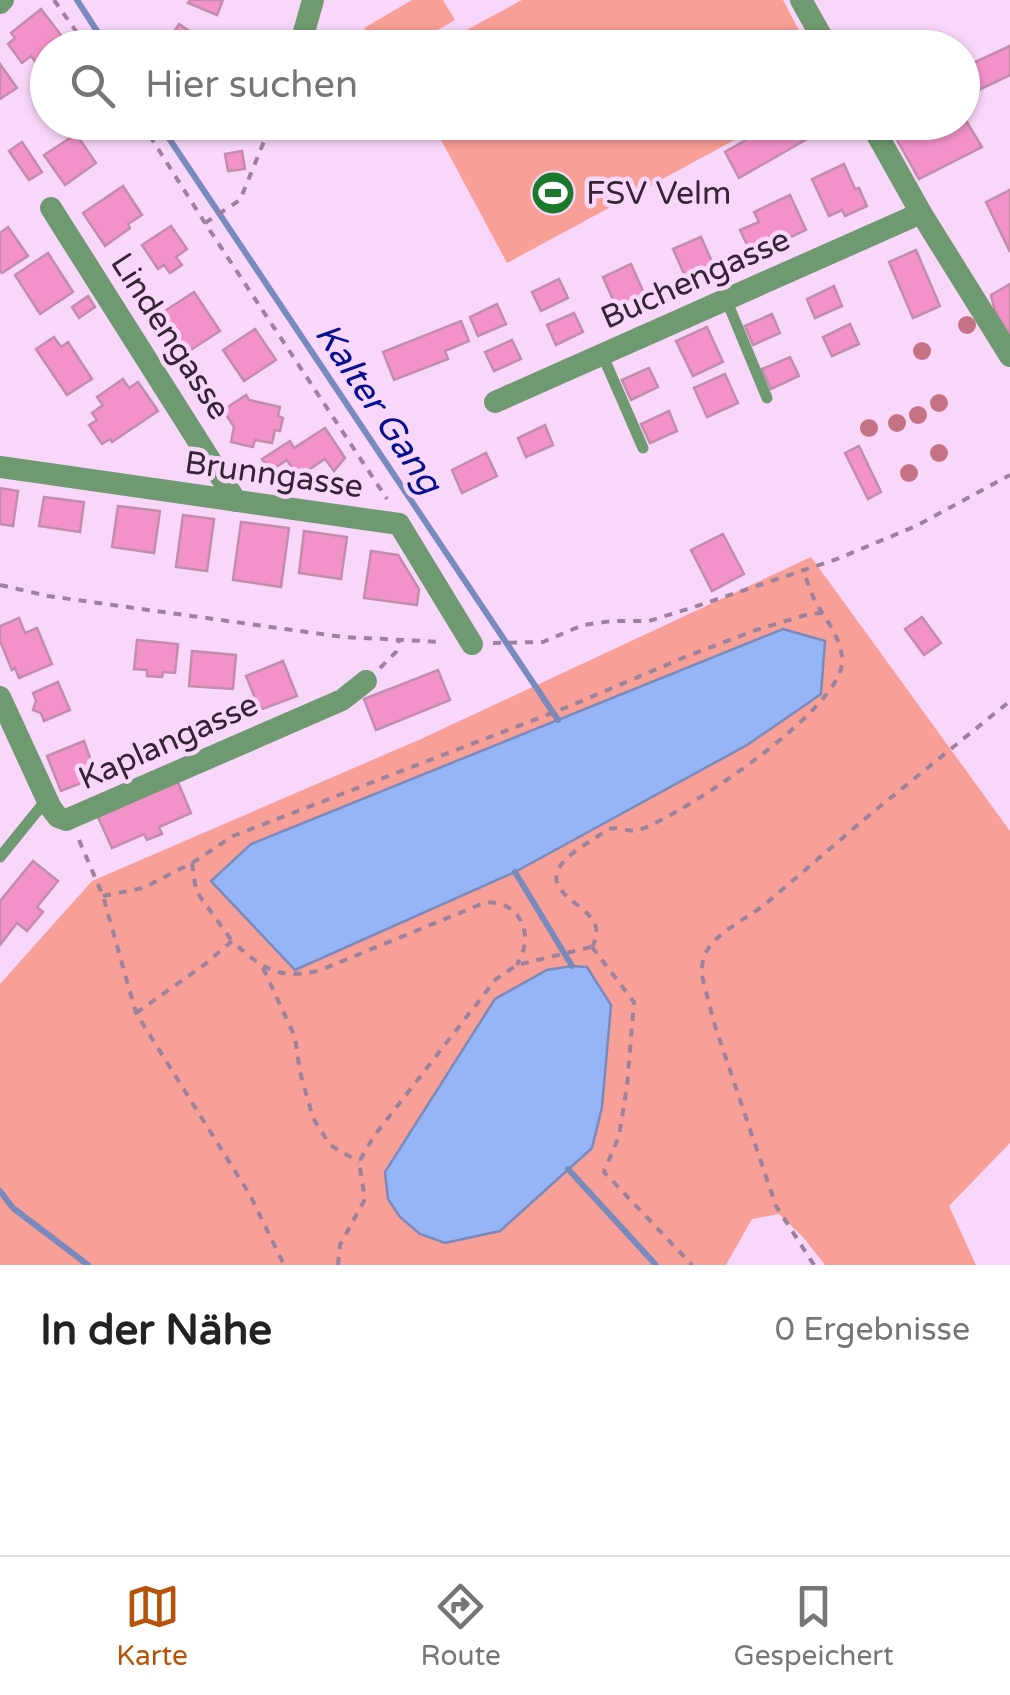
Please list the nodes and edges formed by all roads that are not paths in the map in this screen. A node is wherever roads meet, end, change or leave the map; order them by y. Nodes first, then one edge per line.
1 (314, 0) edge
2 (801, 0) edge
3 (304, 30) edge
4 (818, 30) edge
5 (880, 140) edge
6 (51, 208) dead end
7 (921, 213) junction
8 (726, 300) junction
9 (602, 354) junction
10 (1010, 356) edge
11 (767, 398) dead end
12 (496, 402) dead end
13 (642, 448) dead end
14 (0, 467) edge
15 (236, 501) junction
16 (472, 644) road end
17 (366, 681) dead end
18 (0, 697) edge
19 (47, 799) junction
20 (0, 857) edge

1 - 3 street
2 - 4 street
5 - 7 street
6 - 15 street, Lindengasse
7 - 8 street, Buchengasse
7 - 10 street
8 - 9 street, Buchengasse
8 - 11 lane
9 - 12 street, Buchengasse
9 - 13 lane
14 - 15 street, Brunngasse
15 - 16 street, Brunngasse
17 - 19 street, Kaplangasse
18 - 19 street, Kaplangasse
19 - 20 lane

